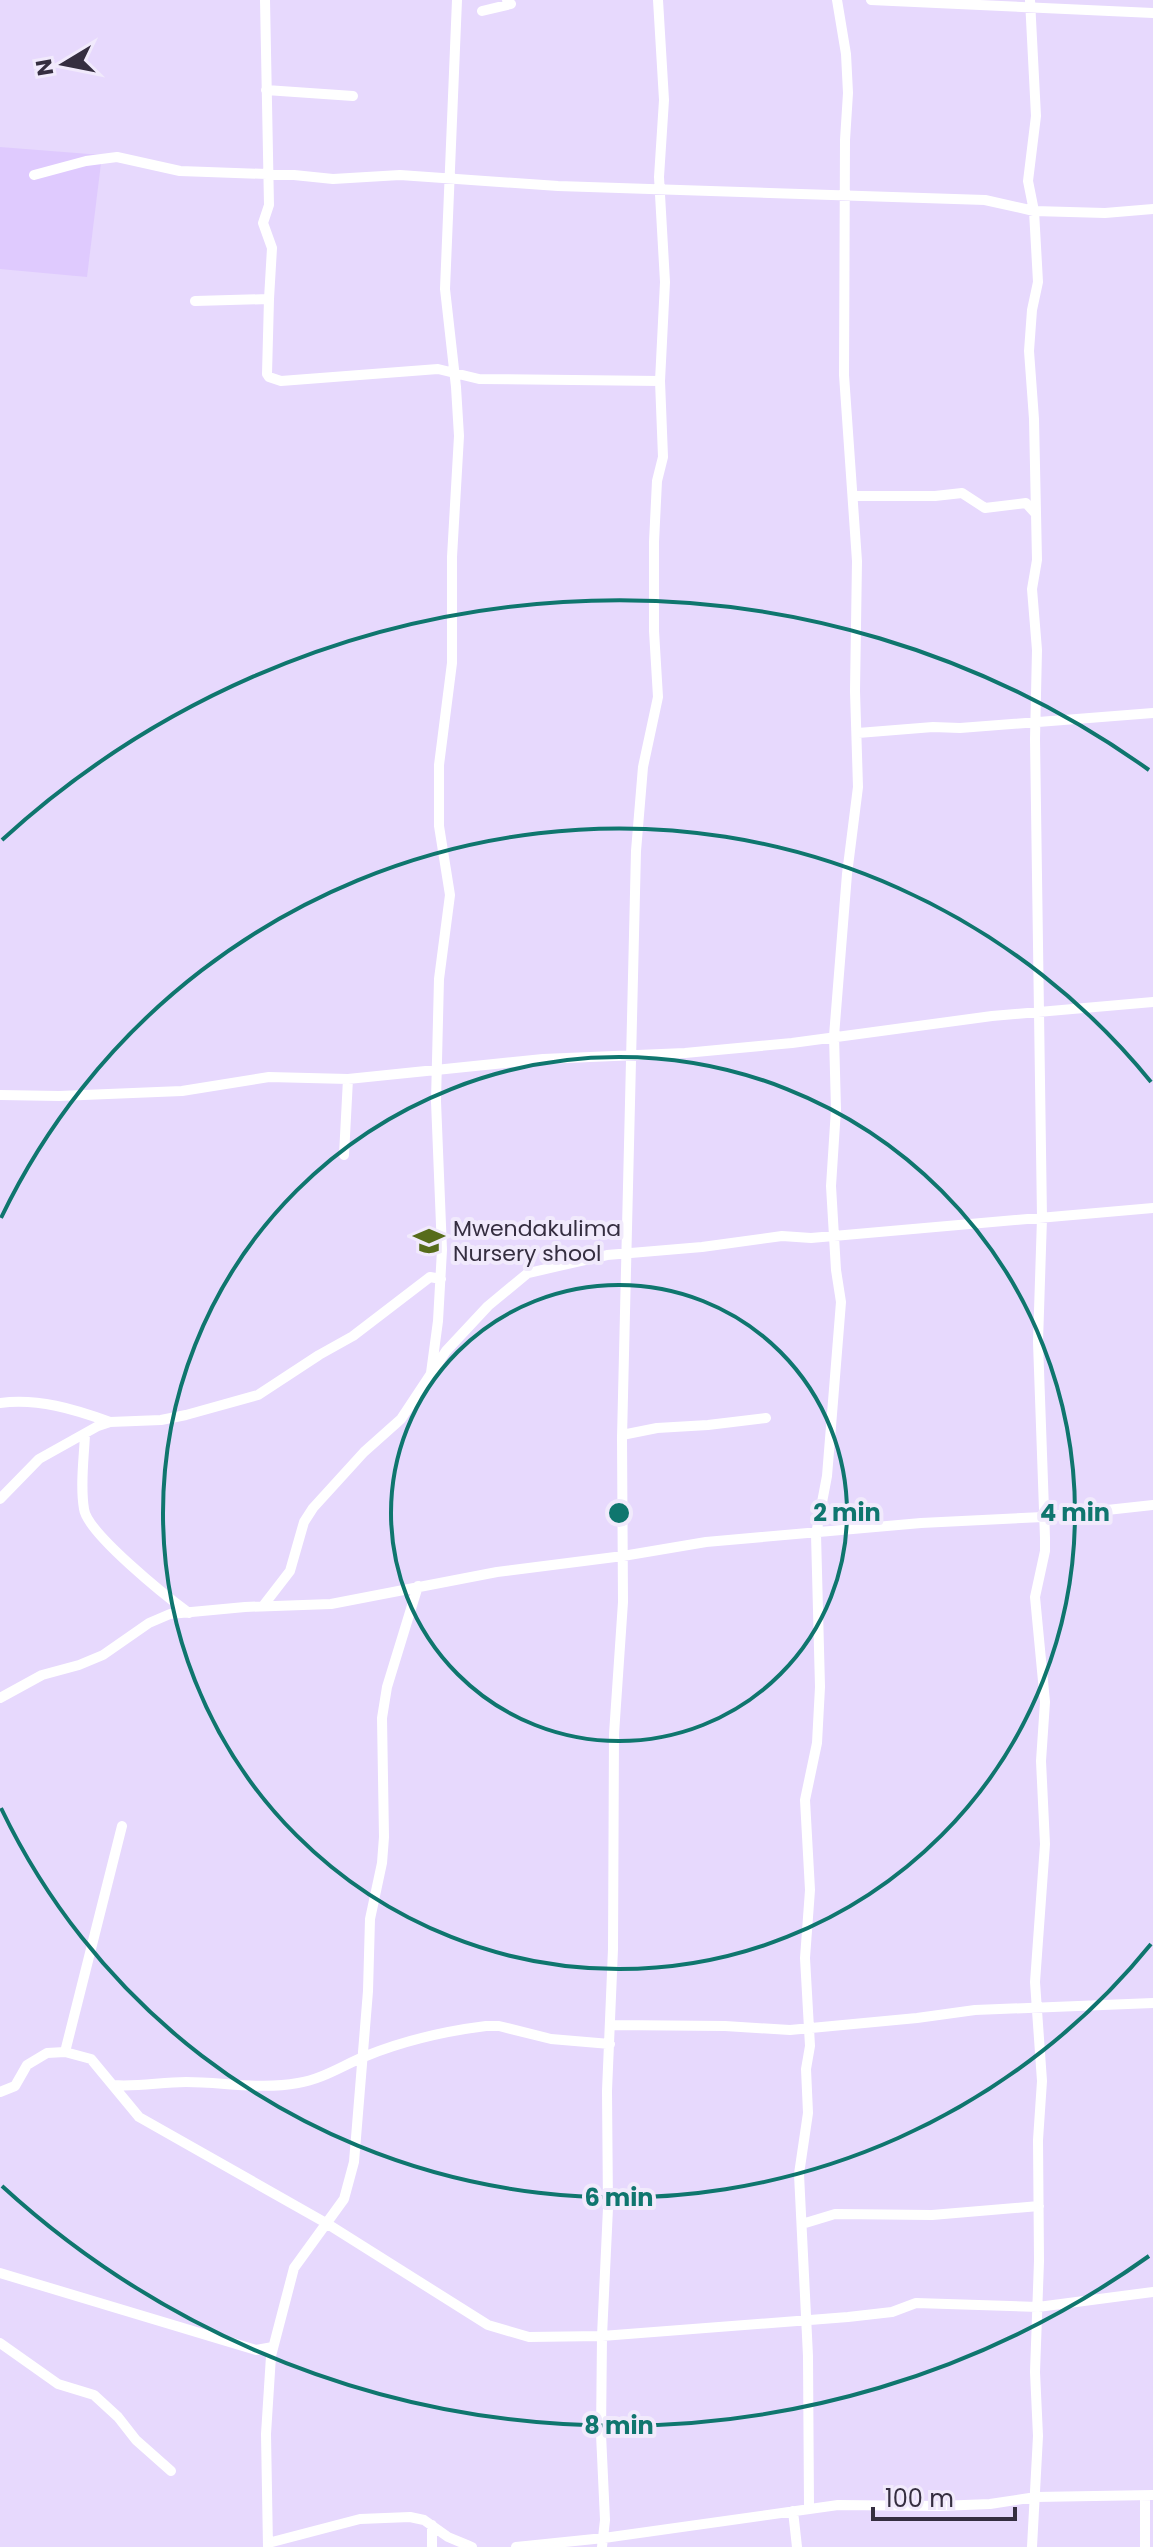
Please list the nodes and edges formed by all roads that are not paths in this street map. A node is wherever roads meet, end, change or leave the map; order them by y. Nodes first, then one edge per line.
1 (265, 0) edge
2 (457, 0) edge
3 (507, 0) edge
4 (658, 0) edge
5 (837, 0) edge
6 (871, 0) edge
7 (1030, 3) edge
8 (482, 11) dead end
9 (1153, 13) edge
10 (266, 90) junction
11 (353, 96) dead end
12 (268, 174) junction
13 (34, 175) dead end
14 (450, 181) junction
15 (659, 189) junction
16 (846, 195) junction
17 (1153, 209) edge
18 (1034, 211) junction
19 (269, 299) junction
20 (195, 301) dead end
21 (455, 374) junction
22 (660, 381) junction
23 (854, 496) junction
24 (1035, 513) junction
25 (1153, 713) edge
26 (1035, 722) junction
27 (858, 733) junction
28 (1153, 1002) edge
29 (1038, 1012) junction
30 (834, 1036) junction
31 (632, 1054) junction
32 (438, 1069) junction
33 (348, 1079) junction
34 (0, 1095) edge
35 (344, 1155) dead end
36 (1153, 1208) edge
37 (1042, 1218) junction
38 (834, 1235) junction
39 (627, 1253) junction
40 (441, 1279) junction
41 (431, 1373) junction
42 (0, 1403) edge
43 (766, 1418) dead end
44 (110, 1422) junction
45 (85, 1434) junction
46 (622, 1435) junction
47 (0, 1499) edge
48 (1153, 1505) edge
49 (1043, 1517) junction
50 (816, 1534) junction
51 (623, 1556) junction
52 (418, 1586) junction
53 (263, 1606) junction
54 (189, 1613) junction
55 (0, 1698) edge
56 (122, 1826) dead end
57 (1153, 2003) edge
58 (1037, 2009) junction
59 (611, 2025) junction
60 (809, 2028) junction
61 (610, 2044) junction
62 (65, 2052) junction
63 (363, 2057) junction
64 (113, 2085) junction
65 (0, 2092) edge
66 (1039, 2206) junction
67 (326, 2223) junction
68 (802, 2224) junction
69 (0, 2273) edge
70 (1153, 2292) edge
71 (1038, 2307) junction
72 (806, 2320) junction
73 (602, 2336) junction
74 (0, 2343) edge
75 (273, 2347) junction
76 (171, 2471) dead end
77 (1149, 2496) edge
78 (1036, 2497) junction
79 (809, 2508) junction
80 (793, 2511) junction
81 (432, 2525) junction
82 (603, 2542) edge
83 (268, 2545) edge
84 (432, 2547) edge
85 (472, 2547) edge
86 (516, 2547) edge
87 (797, 2547) edge
88 (1032, 2547) edge
89 (1145, 2547) edge

1 - 10 street
2 - 14 street
3 - 8 street
4 - 15 street
5 - 16 street
6 - 7 street
7 - 9 street
7 - 18 street
10 - 11 street
10 - 12 street
12 - 13 street
12 - 14 street
12 - 19 street
14 - 15 street
14 - 21 street
15 - 16 street
15 - 22 street
16 - 18 street
16 - 23 street
17 - 18 street
18 - 24 street
19 - 20 street
19 - 21 street
21 - 22 street
21 - 32 street
22 - 31 street
23 - 24 street
23 - 27 street
24 - 26 street
25 - 26 street
26 - 27 street
26 - 29 street
27 - 30 street
28 - 29 street
29 - 30 street
29 - 37 street
30 - 31 street
30 - 38 street
31 - 32 street
31 - 39 street
32 - 33 street
32 - 40 street
33 - 34 street
33 - 35 street
36 - 37 street
37 - 38 street
37 - 49 street
38 - 39 street
38 - 50 street
39 - 41 street
39 - 46 street
40 - 41 street
40 - 44 street
41 - 53 street
42 - 44 street
43 - 46 street
44 - 45 street
45 - 47 street
45 - 54 street
46 - 51 street
48 - 49 street
49 - 50 street
49 - 58 street
50 - 51 street
50 - 60 street
51 - 52 street
51 - 59 street
52 - 53 street
52 - 63 street
53 - 54 street
54 - 55 street
56 - 62 street
57 - 58 street
58 - 60 street
58 - 66 street
59 - 60 street
59 - 61 street
60 - 68 street
61 - 63 street
61 - 73 street
62 - 64 street
62 - 65 street
63 - 64 street
63 - 67 street
64 - 67 street
66 - 68 street
66 - 71 street
67 - 73 street
67 - 75 street
68 - 72 street
69 - 75 street
70 - 71 street
71 - 72 street
71 - 78 street
72 - 73 street
72 - 79 street
73 - 82 street
74 - 76 street
75 - 83 street
77 - 78 street
77 - 89 street
78 - 79 street
78 - 88 street
79 - 80 street
80 - 82 street
80 - 87 street
81 - 83 street
81 - 84 street
81 - 85 street
82 - 86 street

